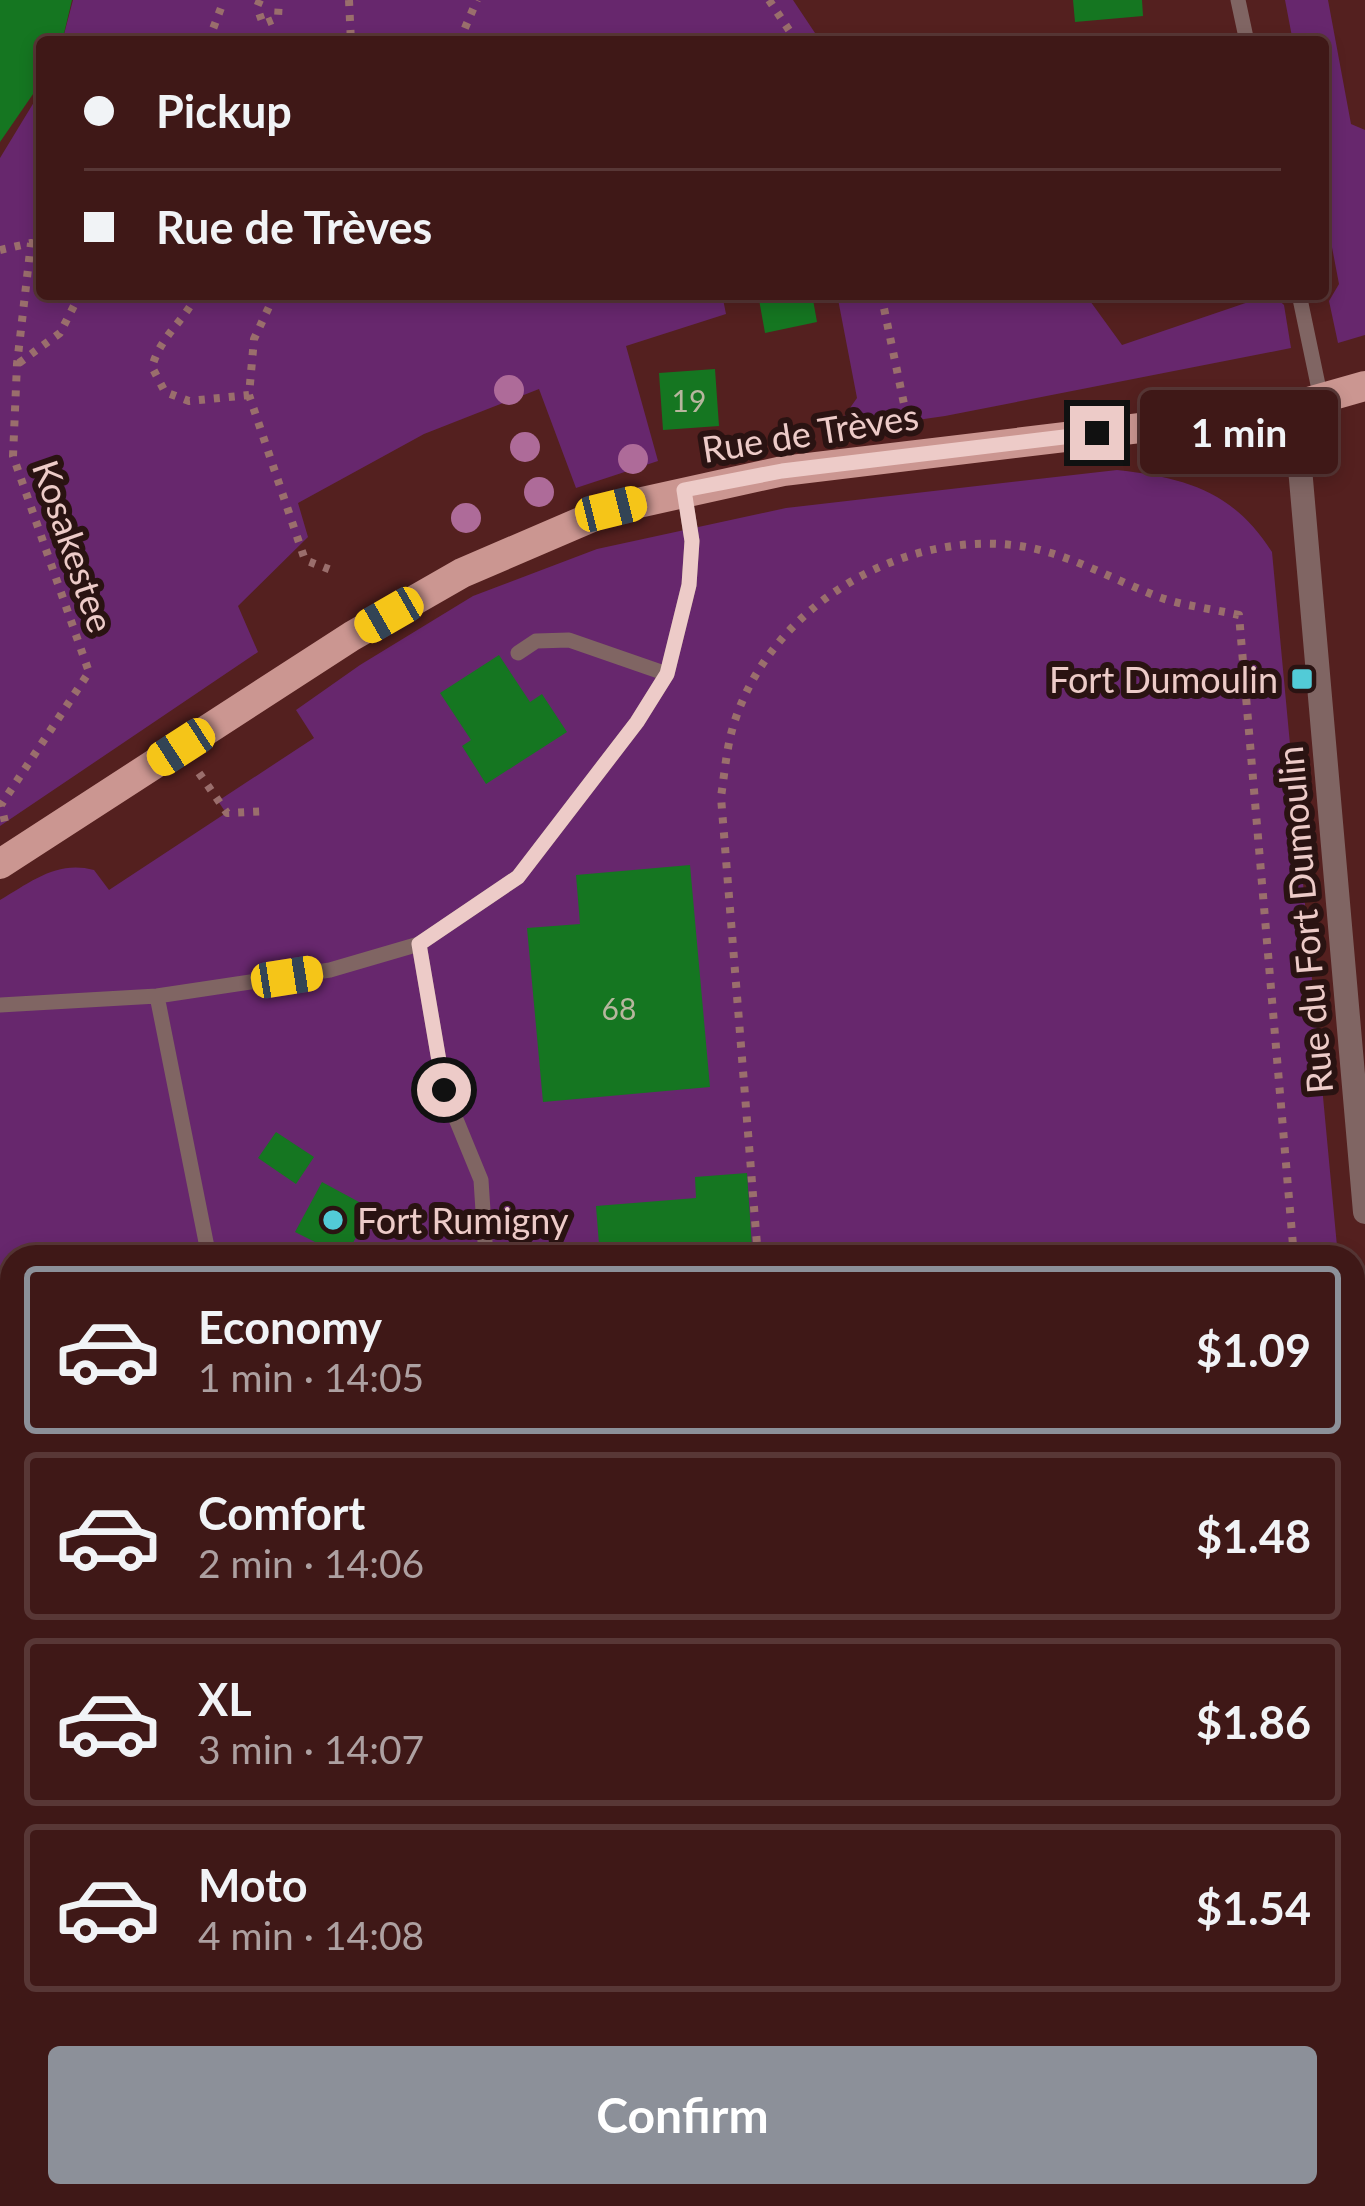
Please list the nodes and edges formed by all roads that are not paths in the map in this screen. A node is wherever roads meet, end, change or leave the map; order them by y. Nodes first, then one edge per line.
1 (1238, 0) edge
2 (1246, 36) edge
3 (1300, 300) edge
4 (1365, 386) edge
5 (1309, 402) junction
6 (684, 490) junction
7 (518, 653) dead end
8 (667, 674) junction
9 (11, 857) edge
10 (419, 944) junction
11 (158, 997) junction
12 (0, 1005) edge
13 (1357, 1008) edge
14 (1365, 1212) edge
15 (206, 1245) edge
16 (485, 1245) edge

1 - 2 lane
3 - 5 lane
4 - 5 main road, Rue de Trèves
5 - 6 main road, Rue de Trèves
5 - 13 street, Rue du Fort Dumoulin
6 - 8 lane
6 - 9 main road, Rue de Trèves
7 - 8 lane
8 - 10 lane
10 - 11 lane
10 - 16 lane
11 - 12 lane
11 - 15 lane
13 - 14 street, Rue du Fort Dumoulin

